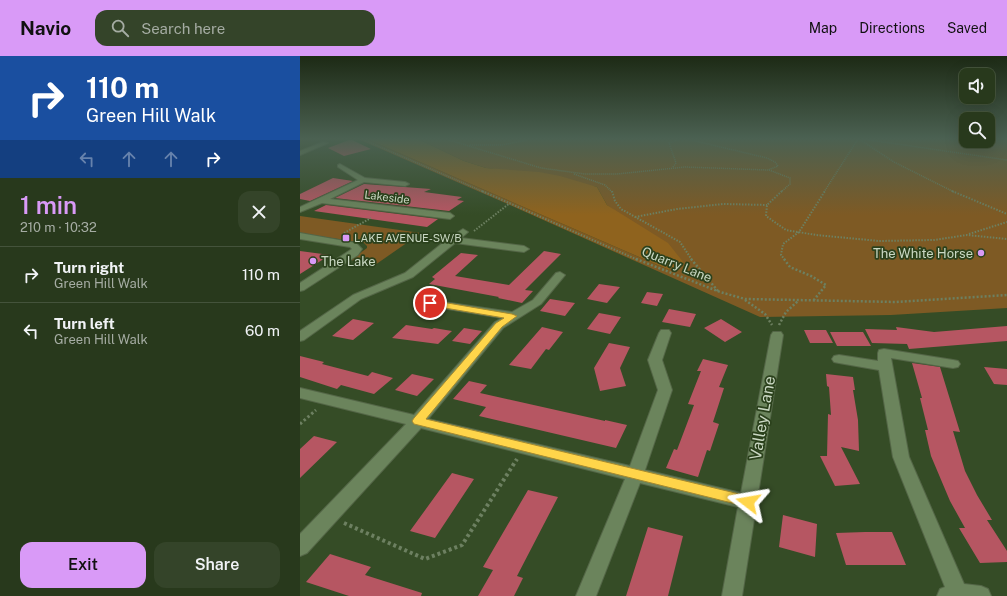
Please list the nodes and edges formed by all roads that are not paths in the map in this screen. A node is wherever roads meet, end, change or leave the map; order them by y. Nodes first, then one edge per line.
1 (340, 166) dead end
2 (363, 180) junction
3 (405, 184) dead end
4 (321, 200) junction
5 (300, 210) edge
6 (450, 216) dead end
7 (463, 232) road end
8 (300, 236) edge
9 (452, 240) junction
10 (524, 249) dead end
11 (560, 275) dead end
12 (302, 285) edge
13 (430, 303) dead end
14 (512, 316) junction
15 (666, 332) dead end
16 (777, 335) road end
17 (300, 337) edge
18 (839, 359) dead end
19 (953, 364) dead end
20 (885, 367) junction
21 (300, 393) edge
22 (418, 421) junction
23 (635, 474) junction
24 (748, 502) junction
25 (300, 547) edge
26 (953, 595) edge
27 (586, 596) edge
28 (732, 596) edge
29 (981, 596) edge

1 - 2 street, Lakeside
2 - 3 street, Lakeside
2 - 4 street, Lakeside
4 - 5 street, Lakeside
4 - 6 street, Lakeside
7 - 9 street
8 - 12 street
9 - 10 street
9 - 17 street
11 - 14 street
13 - 14 street
14 - 22 street
15 - 23 street
16 - 24 street, Valley Lane
18 - 20 street
19 - 20 street
20 - 26 street
21 - 22 street
22 - 23 street
22 - 25 street
23 - 24 street
23 - 27 street
24 - 28 street, Valley Lane
26 - 29 street

